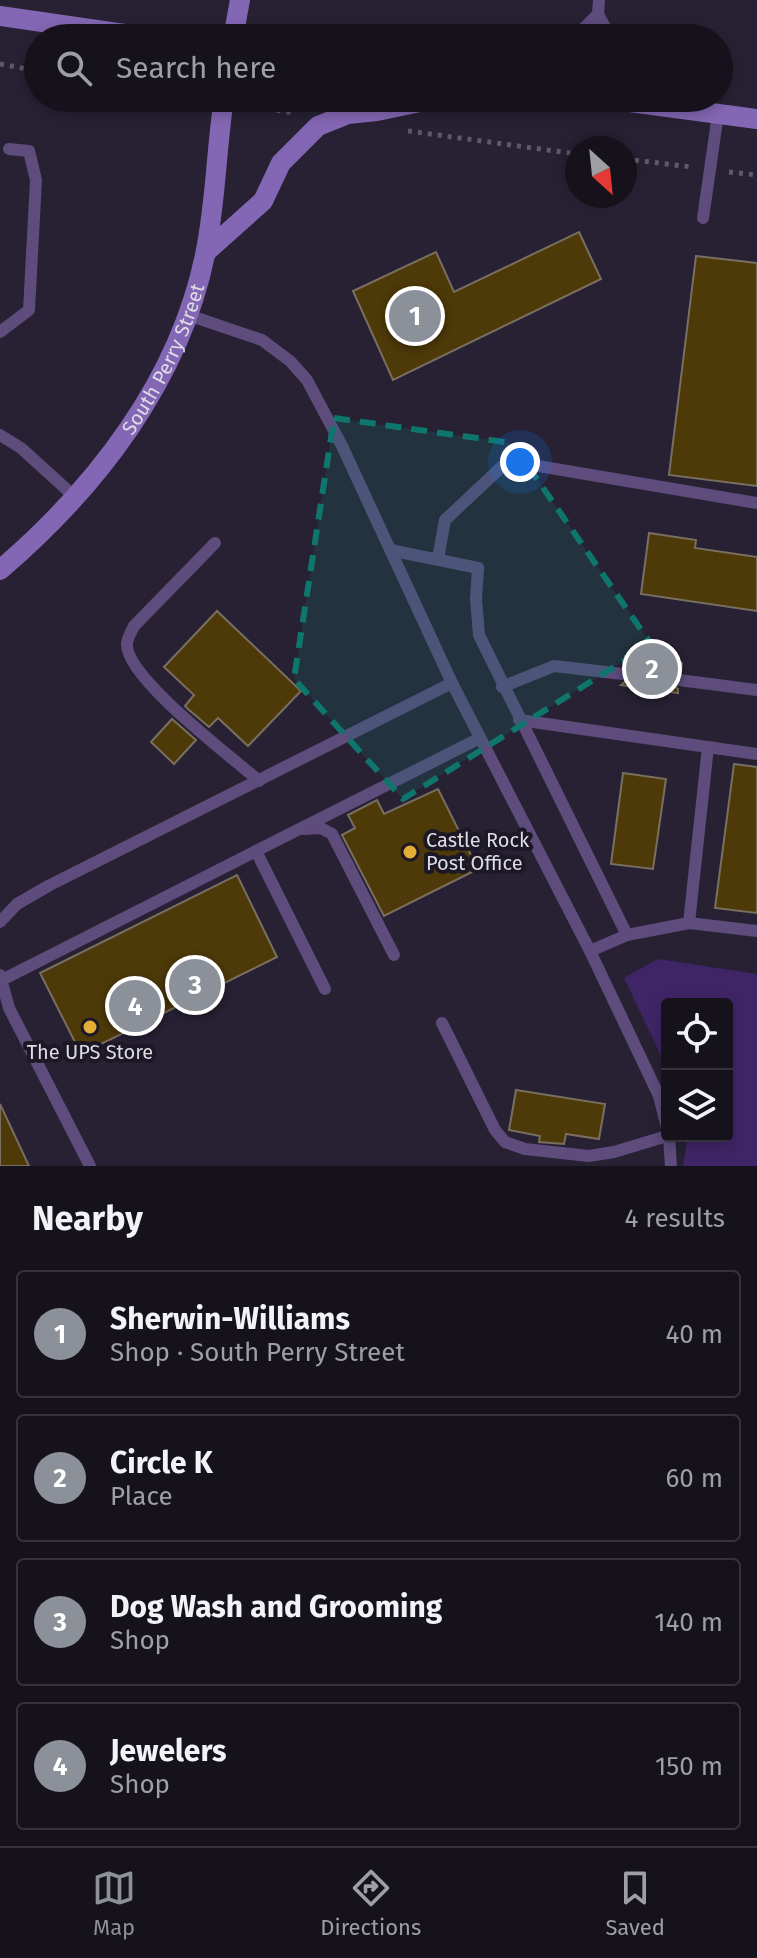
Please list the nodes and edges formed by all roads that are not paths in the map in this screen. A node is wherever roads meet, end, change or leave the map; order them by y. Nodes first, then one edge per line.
1 (240, 0) edge
2 (598, 7) edge
3 (0, 16) edge
4 (55, 24) edge
5 (236, 24) edge
6 (585, 24) edge
7 (223, 112) edge
8 (367, 112) edge
9 (708, 112) edge
10 (718, 114) junction
11 (757, 119) edge
12 (9, 149) dead end
13 (703, 218) dead end
14 (206, 252) junction
15 (188, 315) junction
16 (0, 332) edge
17 (0, 435) edge
18 (76, 498) junction
19 (757, 503) edge
20 (215, 543) dead end
21 (390, 550) junction
22 (438, 559) junction
23 (0, 570) edge
24 (623, 674) dead end
25 (679, 680) dead end
26 (452, 683) junction
27 (502, 687) junction
28 (757, 690) edge
29 (519, 720) junction
30 (480, 738) junction
31 (708, 747) junction
32 (757, 754) edge
33 (259, 781) junction
34 (299, 829) junction
35 (256, 851) junction
36 (0, 922) edge
37 (689, 923) junction
38 (757, 931) edge
39 (627, 935) junction
40 (590, 951) junction
41 (394, 955) dead end
42 (1, 977) edge
43 (325, 989) dead end
44 (5, 1010) edge
45 (442, 1023) dead end
46 (661, 1104) edge
47 (661, 1138) edge
48 (669, 1142) edge
49 (90, 1166) edge
50 (671, 1166) edge

1 - 5 street
2 - 6 lane
3 - 4 street
7 - 14 street, South Perry Street
8 - 14 street
9 - 10 street
10 - 11 street
10 - 13 lane
12 - 16 lane
14 - 15 street, South Perry Street
15 - 18 street, South Perry Street
15 - 21 lane
17 - 18 lane
18 - 23 street, South Perry Street
19 - 22 lane
20 - 33 lane
21 - 22 lane
21 - 26 lane
22 - 27 lane
24 - 27 lane
25 - 28 lane
26 - 30 lane
26 - 33 lane
27 - 29 lane
29 - 31 lane
29 - 39 lane
30 - 34 lane
30 - 40 lane
31 - 32 lane
31 - 37 lane
33 - 36 lane
34 - 35 lane
34 - 41 lane
35 - 42 lane
35 - 43 lane
37 - 38 lane
37 - 39 lane
39 - 40 lane
40 - 46 lane
42 - 44 lane
44 - 49 lane
45 - 47 lane
48 - 50 lane

